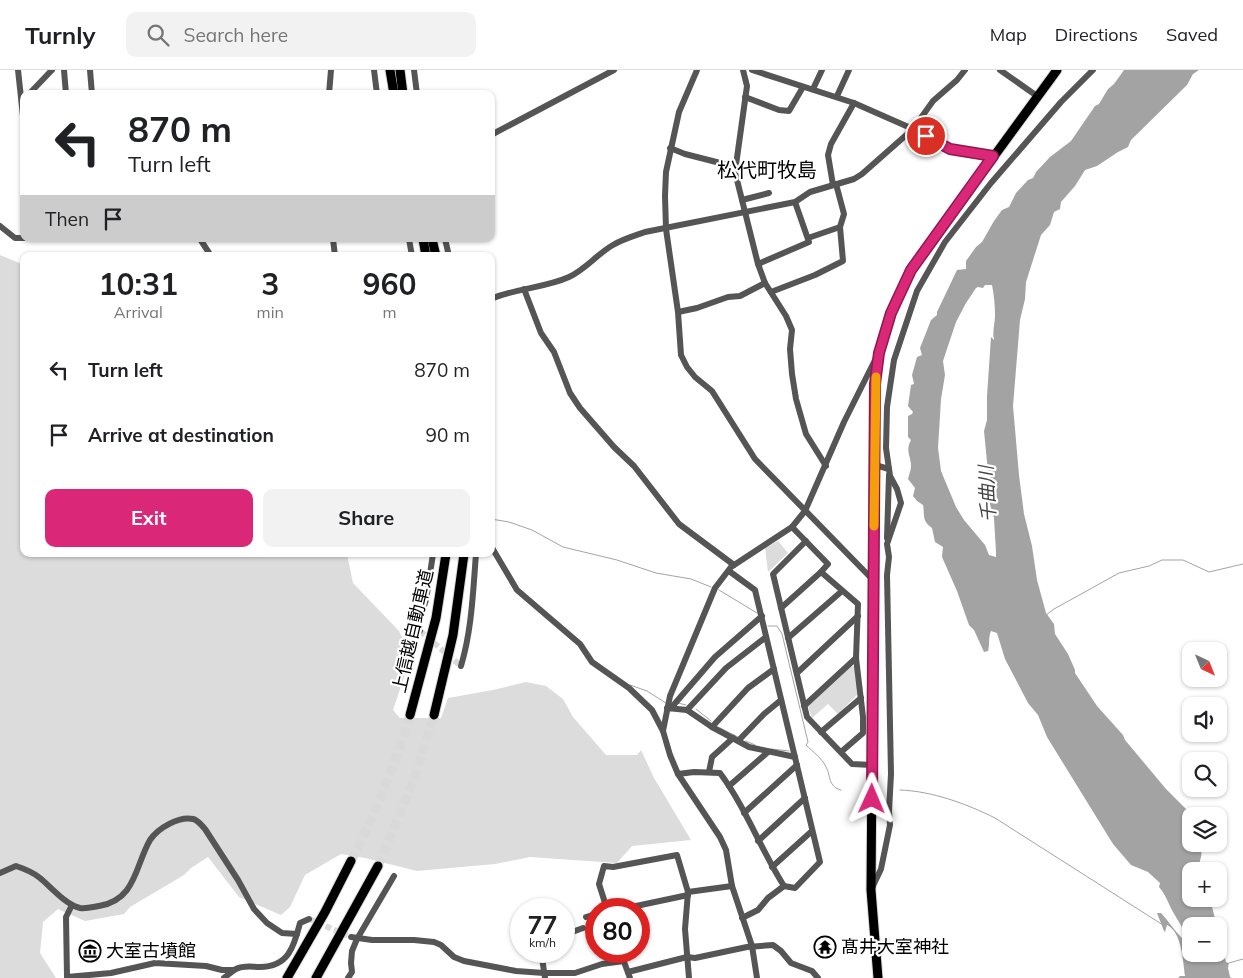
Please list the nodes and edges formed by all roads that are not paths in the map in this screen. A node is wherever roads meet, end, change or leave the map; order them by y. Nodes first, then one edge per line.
1 (18, 70) edge
2 (52, 70) edge
3 (64, 70) edge
4 (90, 70) edge
5 (331, 70) edge
6 (374, 70) edge
7 (390, 70) edge
8 (400, 70) edge
9 (414, 70) edge
10 (614, 70) edge
11 (697, 70) edge
12 (743, 70) edge
13 (752, 70) edge
14 (822, 70) edge
15 (850, 70) edge
16 (965, 70) edge
17 (1000, 70) edge
18 (1057, 70) edge
19 (1092, 70) edge
20 (803, 87) junction
21 (813, 89) junction
22 (21, 90) edge
23 (33, 90) edge
24 (66, 90) edge
25 (92, 90) edge
26 (329, 90) edge
27 (376, 90) edge
28 (393, 90) edge
29 (402, 90) edge
30 (416, 90) edge
31 (837, 96) junction
32 (1037, 96) junction
33 (746, 97) junction
34 (854, 103) junction
35 (913, 129) junction
36 (495, 132) edge
37 (670, 148) junction
38 (993, 156) junction
39 (736, 167) junction
40 (834, 184) junction
41 (769, 193) dead end
42 (742, 200) junction
43 (795, 202) junction
44 (744, 213) junction
45 (0, 226) edge
46 (840, 227) junction
47 (666, 229) junction
48 (20, 238) edge
49 (808, 238) junction
50 (758, 264) junction
51 (765, 283) junction
52 (524, 290) junction
53 (771, 292) junction
54 (495, 298) edge
55 (678, 312) junction
56 (879, 353) junction
57 (874, 465) junction
58 (826, 466) junction
59 (889, 470) junction
60 (805, 511) junction
61 (792, 527) junction
62 (806, 542) junction
63 (887, 544) junction
64 (495, 553) edge
65 (433, 557) edge
66 (446, 557) edge
67 (464, 557) edge
68 (476, 557) edge
69 (734, 565) junction
70 (729, 571) junction
71 (821, 572) junction
72 (874, 581) junction
73 (842, 591) junction
74 (781, 608) junction
75 (762, 616) junction
76 (858, 616) junction
77 (420, 631) dead end
78 (766, 637) junction
79 (788, 638) junction
80 (856, 658) junction
81 (461, 666) dead end
82 (774, 669) junction
83 (796, 673) junction
84 (861, 698) junction
85 (781, 700) junction
86 (804, 706) junction
87 (669, 708) junction
88 (687, 710) junction
89 (410, 715) tunnel mouth
90 (434, 715) tunnel mouth
91 (712, 727) junction
92 (663, 731) junction
93 (821, 732) junction
94 (736, 739) junction
95 (768, 752) junction
96 (841, 752) junction
97 (795, 758) junction
98 (872, 765) junction
99 (797, 766) junction
100 (709, 772) junction
101 (678, 774) junction
102 (729, 786) junction
103 (804, 798) junction
104 (744, 813) junction
105 (812, 831) junction
106 (758, 841) junction
107 (351, 861) tunnel mouth
108 (378, 866) tunnel mouth
109 (772, 867) junction
110 (0, 873) edge
111 (394, 876) dead end
112 (732, 886) junction
113 (784, 886) junction
114 (871, 890) junction
115 (688, 893) junction
116 (603, 898) edge
117 (650, 902) edge
118 (72, 905) junction
119 (742, 918) junction
120 (309, 919) dead end
121 (583, 928) dead end
122 (575, 931) edge
123 (297, 934) junction
124 (354, 938) junction
125 (752, 946) junction
126 (687, 957) junction
127 (543, 963) edge
128 (607, 963) edge
129 (624, 963) edge
130 (234, 970) junction
131 (629, 975) edge
132 (545, 976) edge
133 (224, 978) edge
134 (287, 978) edge
135 (316, 978) edge
136 (348, 978) edge
137 (689, 978) edge
138 (757, 978) edge
139 (818, 978) edge
140 (878, 978) edge

1 - 22 street
2 - 23 street
3 - 24 street
4 - 25 street
5 - 26 street
6 - 27 street
7 - 28 highway
8 - 29 highway
9 - 30 street
10 - 36 street
11 - 37 street
12 - 33 street
13 - 20 street
14 - 21 street
15 - 31 street
16 - 35 street
17 - 32 street
18 - 32 highway
19 - 59 street
20 - 21 street
20 - 33 street
21 - 31 street
31 - 34 street
32 - 38 highway
33 - 39 street
34 - 35 street
34 - 40 street
35 - 38 street
35 - 40 street
37 - 39 street
37 - 47 street
38 - 56 highway
39 - 42 street
40 - 43 street
40 - 46 street
41 - 42 street
42 - 44 street
43 - 44 street
43 - 49 street
44 - 47 street
44 - 50 street
45 - 48 street
46 - 49 street
46 - 53 street
47 - 52 street
47 - 55 street
49 - 50 street
50 - 51 street
51 - 53 street
51 - 55 street
52 - 54 street
52 - 69 street
53 - 58 street
55 - 60 street
56 - 57 highway
56 - 58 street
57 - 59 street
57 - 72 highway
58 - 60 street
59 - 63 street
59 - 63 street
60 - 61 street
60 - 72 street
61 - 62 street
61 - 69 street
62 - 71 street
62 - 74 street
63 - 114 street
64 - 92 street
65 - 77 street
66 - 89 highway, 上信越自動車道
67 - 90 highway, 上信越自動車道
68 - 81 street
69 - 70 street
70 - 75 street
70 - 87 street
71 - 73 street
71 - 74 street
72 - 98 highway
73 - 76 street
73 - 79 street
74 - 79 street
75 - 78 street
75 - 87 street
76 - 80 street
76 - 83 street
78 - 82 street
78 - 88 street
79 - 83 street
80 - 84 street
80 - 86 street
82 - 85 street
82 - 91 street
83 - 86 street
84 - 93 street
84 - 96 street
85 - 94 street
85 - 97 street
86 - 93 street
87 - 88 street
87 - 92 street
88 - 91 street
91 - 94 street
92 - 101 street
93 - 96 street
94 - 95 street
94 - 100 street
95 - 97 street
95 - 102 street
96 - 98 street
97 - 99 street
98 - 114 highway
99 - 103 street
99 - 104 street
100 - 101 street
100 - 102 street
101 - 112 street
102 - 104 street
103 - 105 street
103 - 106 street
104 - 106 street
105 - 109 street
105 - 113 street
106 - 109 street
107 - 134 highway
108 - 135 highway
109 - 113 street
110 - 118 street
111 - 124 street
112 - 115 street
112 - 119 street
113 - 119 street
114 - 140 highway
115 - 116 street
115 - 117 street
115 - 126 street
118 - 123 street
118 - 130 street
119 - 125 street
120 - 123 street
121 - 122 street
123 - 130 street
124 - 132 street
124 - 136 street
125 - 126 street
125 - 138 street
125 - 139 street
126 - 131 street
126 - 137 street
127 - 132 street
128 - 132 street
129 - 131 street
130 - 133 street

